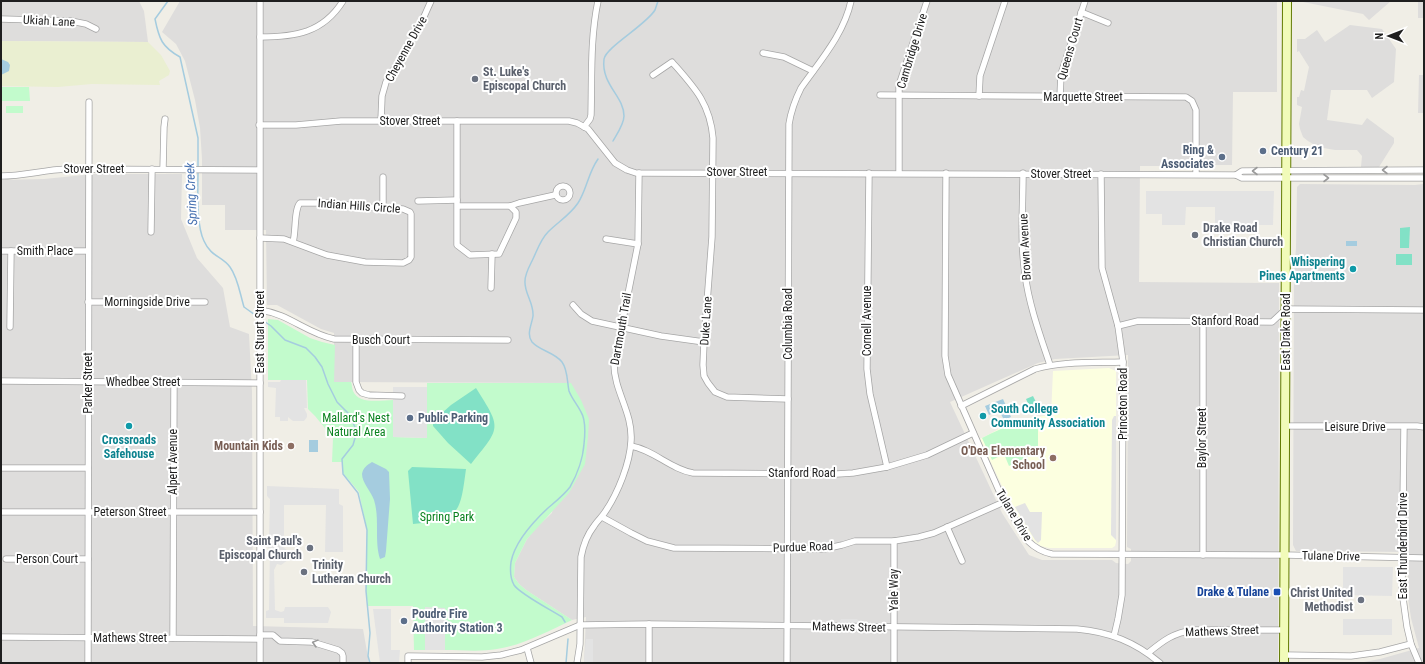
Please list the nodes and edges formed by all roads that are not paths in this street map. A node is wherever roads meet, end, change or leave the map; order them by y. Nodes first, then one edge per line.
1 (260, 1) edge
2 (343, 1) edge
3 (431, 1) edge
4 (598, 1) edge
5 (851, 1) edge
6 (927, 1) edge
7 (1005, 1) edge
8 (1085, 1) edge
9 (1287, 1) edge
10 (1081, 12) junction
11 (1, 19) edge
12 (1108, 23) dead end
13 (96, 29) dead end
14 (260, 37) junction
15 (763, 53) dead end
16 (812, 71) junction
17 (653, 75) dead end
18 (880, 95) dead end
19 (898, 96) junction
20 (979, 96) junction
21 (1060, 97) junction
22 (89, 102) dead end
23 (165, 119) dead end
24 (380, 120) junction
25 (457, 121) junction
26 (259, 125) junction
27 (584, 127) junction
28 (89, 169) junction
29 (152, 169) junction
30 (163, 170) junction
31 (259, 170) junction
32 (1424, 170) edge
33 (713, 172) junction
34 (789, 172) junction
35 (639, 173) junction
36 (869, 173) junction
37 (899, 173) junction
38 (946, 173) junction
39 (1023, 173) junction
40 (1101, 174) junction
41 (1196, 174) junction
42 (1287, 175) junction
43 (1, 176) edge
44 (384, 177) dead end
45 (1424, 178) edge
46 (555, 195) dead end
47 (418, 201) dead end
48 (457, 203) junction
49 (510, 206) junction
50 (384, 209) junction
51 (151, 232) dead end
52 (260, 238) junction
53 (606, 239) dead end
54 (293, 242) junction
55 (638, 244) junction
56 (1, 250) edge
57 (11, 251) junction
58 (88, 251) junction
59 (492, 254) junction
60 (491, 288) dead end
61 (88, 302) junction
62 (205, 302) dead end
63 (573, 305) dead end
64 (1286, 309) junction
65 (1424, 310) edge
66 (260, 311) junction
67 (1203, 321) junction
68 (1118, 326) junction
69 (10, 327) dead end
70 (621, 327) junction
71 (356, 340) junction
72 (508, 340) dead end
73 (704, 342) junction
74 (1123, 362) junction
75 (1050, 365) junction
76 (1, 381) edge
77 (88, 382) junction
78 (174, 382) junction
79 (260, 382) junction
80 (402, 396) dead end
81 (788, 399) junction
82 (961, 406) junction
83 (1286, 426) junction
84 (1404, 427) junction
85 (1424, 427) edge
86 (973, 433) junction
87 (631, 446) junction
88 (887, 467) junction
89 (1, 468) edge
90 (88, 468) junction
91 (788, 474) junction
92 (1004, 502) junction
93 (1, 512) edge
94 (88, 512) junction
95 (173, 512) junction
96 (260, 512) junction
97 (602, 517) junction
98 (947, 527) junction
99 (894, 541) junction
100 (787, 549) junction
101 (1122, 554) junction
102 (1203, 555) junction
103 (1285, 555) junction
104 (1402, 557) junction
105 (1424, 558) edge
106 (6, 559) dead end
107 (88, 559) junction
108 (962, 561) dead end
109 (649, 624) junction
110 (580, 625) junction
111 (787, 626) junction
112 (894, 627) junction
113 (1285, 630) junction
114 (1114, 636) junction
115 (1, 637) edge
116 (260, 637) junction
117 (88, 638) junction
118 (173, 638) junction
119 (1411, 644) junction
120 (527, 648) junction
121 (1148, 653) junction
122 (1284, 659) edge
123 (88, 663) edge
124 (260, 663) edge
125 (343, 663) edge
126 (408, 663) edge
127 (532, 663) edge
128 (577, 663) edge
129 (649, 663) edge
130 (787, 663) edge
131 (894, 663) edge
132 (1160, 663) edge
133 (1419, 663) edge

1 - 14 street, East Stuart Street
2 - 14 street
3 - 24 street, Cheyenne Drive
4 - 27 street
5 - 16 street, Columbia Road
6 - 19 street, Cambridge Drive
7 - 20 street
8 - 10 street, Queens Court
9 - 42 main road, East Drake Road
10 - 12 street
10 - 21 street, Queens Court
11 - 13 street, Ukiah Lane
14 - 26 street, East Stuart Street
15 - 16 street
16 - 34 street, Columbia Road
17 - 33 street, Duke Lane
18 - 19 street, Marquette Street
19 - 20 street, Marquette Street
19 - 37 street, Cambridge Drive
20 - 21 street, Marquette Street
21 - 41 street, Marquette Street
22 - 28 street, Parker Street
23 - 30 street
24 - 25 street, Stover Street
24 - 26 street, Stover Street
25 - 27 street, Stover Street
25 - 48 street
26 - 31 street, East Stuart Street
27 - 35 street, Stover Street
28 - 29 street, Stover Street
28 - 43 street, Stover Street
28 - 58 street, Parker Street
29 - 30 street, Stover Street
29 - 51 street
30 - 31 street, Stover Street
31 - 52 street, East Stuart Street
32 -> 42 street, Stover Street
33 - 34 street, Stover Street
33 - 35 street, Stover Street
33 - 73 street, Duke Lane
34 - 36 street, Stover Street
34 - 81 street, Columbia Road
35 - 55 street, Dartmouth Trail
36 - 37 street, Stover Street
36 - 88 street, Cornell Avenue
37 - 38 street, Stover Street
38 - 39 street, Stover Street
38 - 82 street, Tulane Drive
39 - 40 street, Stover Street
39 - 75 street, Brown Avenue
40 - 41 street, Stover Street
40 - 68 street, Princeton Road
41 - 42 street, Stover Street
42 -> 45 street, Stover Street
42 - 64 main road, East Drake Road
44 - 50 street
46 - 49 street
47 - 48 street
48 - 49 street
48 - 59 street
49 - 59 street
50 - 54 street, Indian Hills Circle
50 - 54 street, Indian Hills Circle
52 - 54 street, Indian Hills Circle
52 - 66 street, East Stuart Street
53 - 55 street
55 - 70 street, Dartmouth Trail
56 - 57 street, Smith Place
57 - 58 street, Smith Place
57 - 69 street
58 - 61 street, Parker Street
59 - 60 street
61 - 62 street, Morningside Drive
61 - 77 street, Parker Street
63 - 70 street
64 - 65 street
64 - 67 street, Stanford Road
64 - 83 main road, East Drake Road
66 - 71 street, Busch Court
66 - 79 street, East Stuart Street
67 - 68 street, Stanford Road
67 - 102 street, Baylor Street
68 - 74 street, Princeton Road
70 - 73 street
70 - 87 street, Dartmouth Trail
71 - 72 street, Busch Court
71 - 80 street
73 - 81 street, Duke Lane
74 - 75 street
74 - 101 street, Princeton Road
75 - 82 street
76 - 77 street, Whedbee Street
77 - 78 street, Whedbee Street
77 - 90 street, Parker Street
78 - 79 street, Whedbee Street
78 - 95 street, Alpert Avenue
79 - 96 street, East Stuart Street
81 - 91 street, Columbia Road
82 - 86 street, Tulane Drive
83 - 84 street, Leisure Drive
83 - 103 main road, East Drake Road
84 - 85 street, Leisure Drive
84 - 104 street, East Thunderbird Drive
86 - 88 street, Stanford Road
86 - 92 street, Tulane Drive
87 - 91 street, Stanford Road
87 - 97 street, Dartmouth Trail
88 - 91 street, Stanford Road
89 - 90 street
90 - 94 street, Parker Street
91 - 100 street, Columbia Road
92 - 98 street, Purdue Road
92 - 101 street, Tulane Drive
93 - 94 street, Peterson Street
94 - 95 street, Peterson Street
94 - 107 street, Parker Street
95 - 96 street, Peterson Street
95 - 118 street, Alpert Avenue
96 - 116 street, East Stuart Street
97 - 100 street, Purdue Road
97 - 110 street, Dartmouth Trail
98 - 99 street, Purdue Road
98 - 108 street
99 - 100 street, Purdue Road
99 - 112 street, Yale Way
100 - 111 street, Columbia Road
101 - 102 street, Tulane Drive
101 - 114 street, Princeton Road
102 - 103 street, Tulane Drive
103 - 104 street, Tulane Drive
103 - 113 main road, East Drake Road
104 - 105 street, Tulane Drive
104 - 119 street, East Thunderbird Drive
106 - 107 street, Person Court
107 - 117 street, Parker Street
109 - 110 street, Mathews Street
109 - 111 street, Mathews Street
109 - 129 street
110 - 120 street, Mathews Street
110 - 128 street, Dartmouth Trail
111 - 112 street, Mathews Street
111 - 130 street, Columbia Road
112 - 114 street, Mathews Street
112 - 131 street, Yale Way
113 - 121 street, Mathews Street
113 - 122 main road, East Drake Road
114 - 121 street, Mathews Street
115 - 117 street, Mathews Street
116 - 118 street, Mathews Street
116 - 124 street, East Stuart Street
125 -> 116 street, Mathews Street
117 - 118 street, Mathews Street
117 - 123 street, Parker Street
119 - 122 street
119 - 133 street, East Thunderbird Drive
120 - 126 street, Mathews Street
120 - 127 street
121 - 132 street

